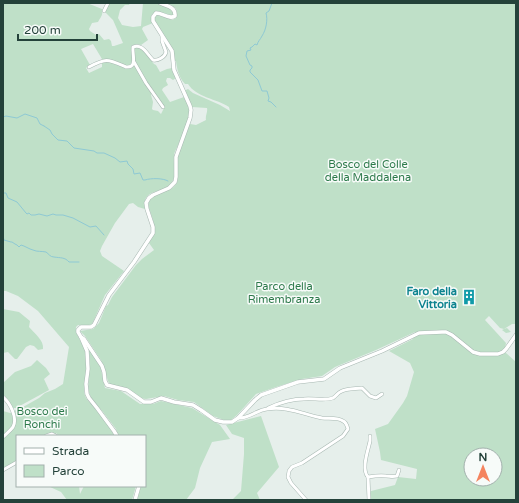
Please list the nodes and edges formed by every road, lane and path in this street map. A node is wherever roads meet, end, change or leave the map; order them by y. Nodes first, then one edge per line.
1 (108, 3) edge
2 (160, 3) edge
3 (104, 11) dead end
4 (162, 36) junction
5 (134, 62) junction
6 (89, 67) dead end
7 (163, 107) dead end
8 (516, 335) edge
9 (81, 337) junction
10 (382, 394) dead end
11 (3, 397) edge
12 (266, 409) junction
13 (238, 418) junction
14 (116, 435) edge
15 (370, 436) dead end
16 (3, 437) edge
17 (16, 463) edge
18 (3, 470) edge
19 (399, 470) dead end
20 (368, 478) junction
21 (139, 487) edge
22 (135, 500) edge
23 (306, 500) edge
24 (369, 500) edge

1 - 3 street
2 - 4 street
4 - 5 street
4 - 9 street
5 - 6 street
5 - 7 street
8 - 13 street
9 - 13 street
9 - 14 street
10 - 12 street
11 - 16 street
12 - 13 street
12 - 23 street
15 - 20 street
17 - 18 street
19 - 20 street
20 - 24 street
21 - 22 street

